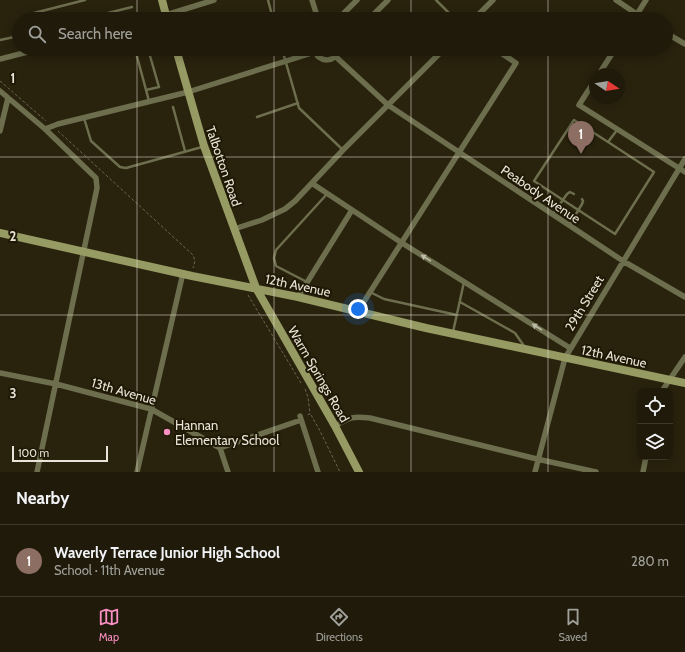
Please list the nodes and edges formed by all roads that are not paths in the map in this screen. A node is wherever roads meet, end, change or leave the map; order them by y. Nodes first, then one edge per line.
1 (85, 0) edge
2 (162, 0) edge
3 (214, 0) edge
4 (268, 0) edge
5 (312, 0) edge
6 (357, 0) edge
7 (388, 0) edge
8 (493, 0) edge
9 (616, 0) edge
10 (646, 0) edge
11 (438, 1) edge
12 (132, 7) dead end
13 (38, 12) edge
14 (112, 12) edge
15 (165, 12) edge
16 (180, 12) edge
17 (271, 12) edge
18 (316, 12) edge
19 (345, 12) edge
20 (376, 12) edge
21 (448, 12) edge
22 (481, 12) edge
23 (629, 12) edge
24 (638, 12) edge
25 (12, 37) edge
26 (673, 37) edge
27 (0, 40) edge
28 (685, 44) edge
29 (12, 56) edge
30 (138, 56) edge
31 (148, 56) edge
32 (178, 56) edge
33 (284, 56) edge
34 (299, 56) edge
35 (317, 56) edge
36 (437, 56) edge
37 (506, 56) edge
38 (611, 56) edge
39 (336, 57) joint
40 (0, 59) edge
41 (286, 61) junction
42 (603, 68) edge
43 (146, 90) junction
44 (589, 90) edge
45 (0, 91) edge
46 (188, 92) junction
47 (8, 98) junction
48 (149, 102) junction
49 (298, 103) junction
50 (388, 105) junction
51 (173, 107) dead end
52 (258, 117) dead end
53 (84, 118) junction
54 (44, 129) junction
55 (616, 130) junction
56 (0, 131) edge
57 (608, 142) junction
58 (204, 146) junction
59 (343, 150) junction
60 (185, 151) junction
61 (459, 152) junction
62 (685, 159) edge
63 (679, 168) junction
64 (685, 172) edge
65 (313, 184) junction
66 (327, 194) junction
67 (574, 194) dead end
68 (562, 199) junction
69 (582, 199) dead end
70 (352, 210) junction
71 (579, 211) junction
72 (553, 214) junction
73 (569, 226) junction
74 (234, 229) junction
75 (0, 233) edge
76 (402, 243) junction
77 (84, 252) junction
78 (623, 261) junction
79 (183, 274) junction
80 (307, 282) junction
81 (464, 282) junction
82 (256, 288) junction
83 (370, 292) junction
84 (298, 297) junction
85 (685, 297) edge
86 (460, 302) junction
87 (358, 311) junction
88 (457, 315) junction
89 (453, 333) junction
90 (570, 348) junction
91 (527, 349) junction
92 (685, 357) edge
93 (565, 358) junction
94 (0, 373) edge
95 (670, 380) junction
96 (685, 383) edge
97 (56, 384) junction
98 (664, 388) edge
99 (151, 409) junction
100 (335, 426) junction
101 (220, 448) junction
102 (537, 459) junction
103 (645, 460) edge
104 (37, 472) edge
105 (137, 472) edge
106 (228, 472) edge
107 (318, 472) edge
108 (359, 472) edge
109 (534, 472) edge
110 (596, 472) edge
111 (643, 472) edge

1 - 13 lane
2 - 15 street
3 - 16 street
4 - 17 lane
5 - 18 street
6 - 19 street
7 - 20 street
8 - 22 street
9 - 23 street
10 - 24 street
11 - 21 lane
12 - 14 lane
25 - 27 lane
26 - 28 street
29 - 40 street
30 - 43 lane
31 - 43 lane
32 - 46 street, Talbotton Road
33 - 41 lane
34 - 41 street
35 - 39 street
36 - 50 street
37 - 61 street
38 - 42 street
39 - 50 street, Peabody Avenue
41 - 46 street
41 - 49 lane
43 - 48 lane
44 - 55 street
45 - 47 street
46 - 48 street
46 - 58 street, Talbotton Road
47 - 54 street
47 - 56 street
48 - 53 street
49 - 52 lane
49 - 59 lane
50 - 59 street
50 - 61 street, Peabody Avenue
51 - 60 lane
53 - 54 street
53 - 60 lane
54 - 77 street
55 - 57 lane
55 - 63 street
57 - 68 lane
57 - 71 lane
58 - 60 lane
58 - 74 street, Talbotton Road
59 - 65 street
61 - 72 street, Peabody Avenue
61 - 76 street
62 - 63 street, 29th Street
63 - 64 street
63 - 78 street, 29th Street
65 - 66 street
65 - 74 street
66 - 70 street
66 - 80 lane
67 - 68 lane
68 - 71 lane
68 - 72 lane
69 - 71 lane
70 - 76 street
70 - 80 street
71 - 73 lane
72 - 73 street, Peabody Avenue
73 - 78 street, Peabody Avenue
74 - 82 street, Talbotton Road
75 - 77 street, 12th Avenue
81 -> 76 street
76 - 83 street
77 - 79 street, 12th Avenue
77 - 97 street
78 - 85 street, Peabody Avenue
78 - 90 street, 29th Street
79 - 82 street, 12th Avenue
79 - 99 street
80 - 84 street
81 - 86 lane
90 -> 81 street
82 - 84 street, 12th Avenue
82 - 100 street, Warm Springs Road
83 - 87 street
83 - 88 lane
84 - 87 street, 12th Avenue
86 - 88 lane
86 - 91 lane
87 - 89 street, 12th Avenue
88 - 89 lane
89 - 91 street, 12th Avenue
90 - 93 street, 29th Street
91 - 93 street, 12th Avenue
92 - 95 street
93 - 95 street, 12th Avenue
93 - 102 street, 29th Street
94 - 97 street, 13th Avenue
95 - 96 street, 12th Avenue
95 - 98 street
97 - 99 street, 13th Avenue
97 - 104 street
99 - 101 street, 13th Avenue
99 - 105 street
100 - 102 street
100 - 108 street, Warm Springs Road
101 - 106 street
101 - 107 street
102 - 109 street, 29th Street
102 - 110 street
103 - 111 street

